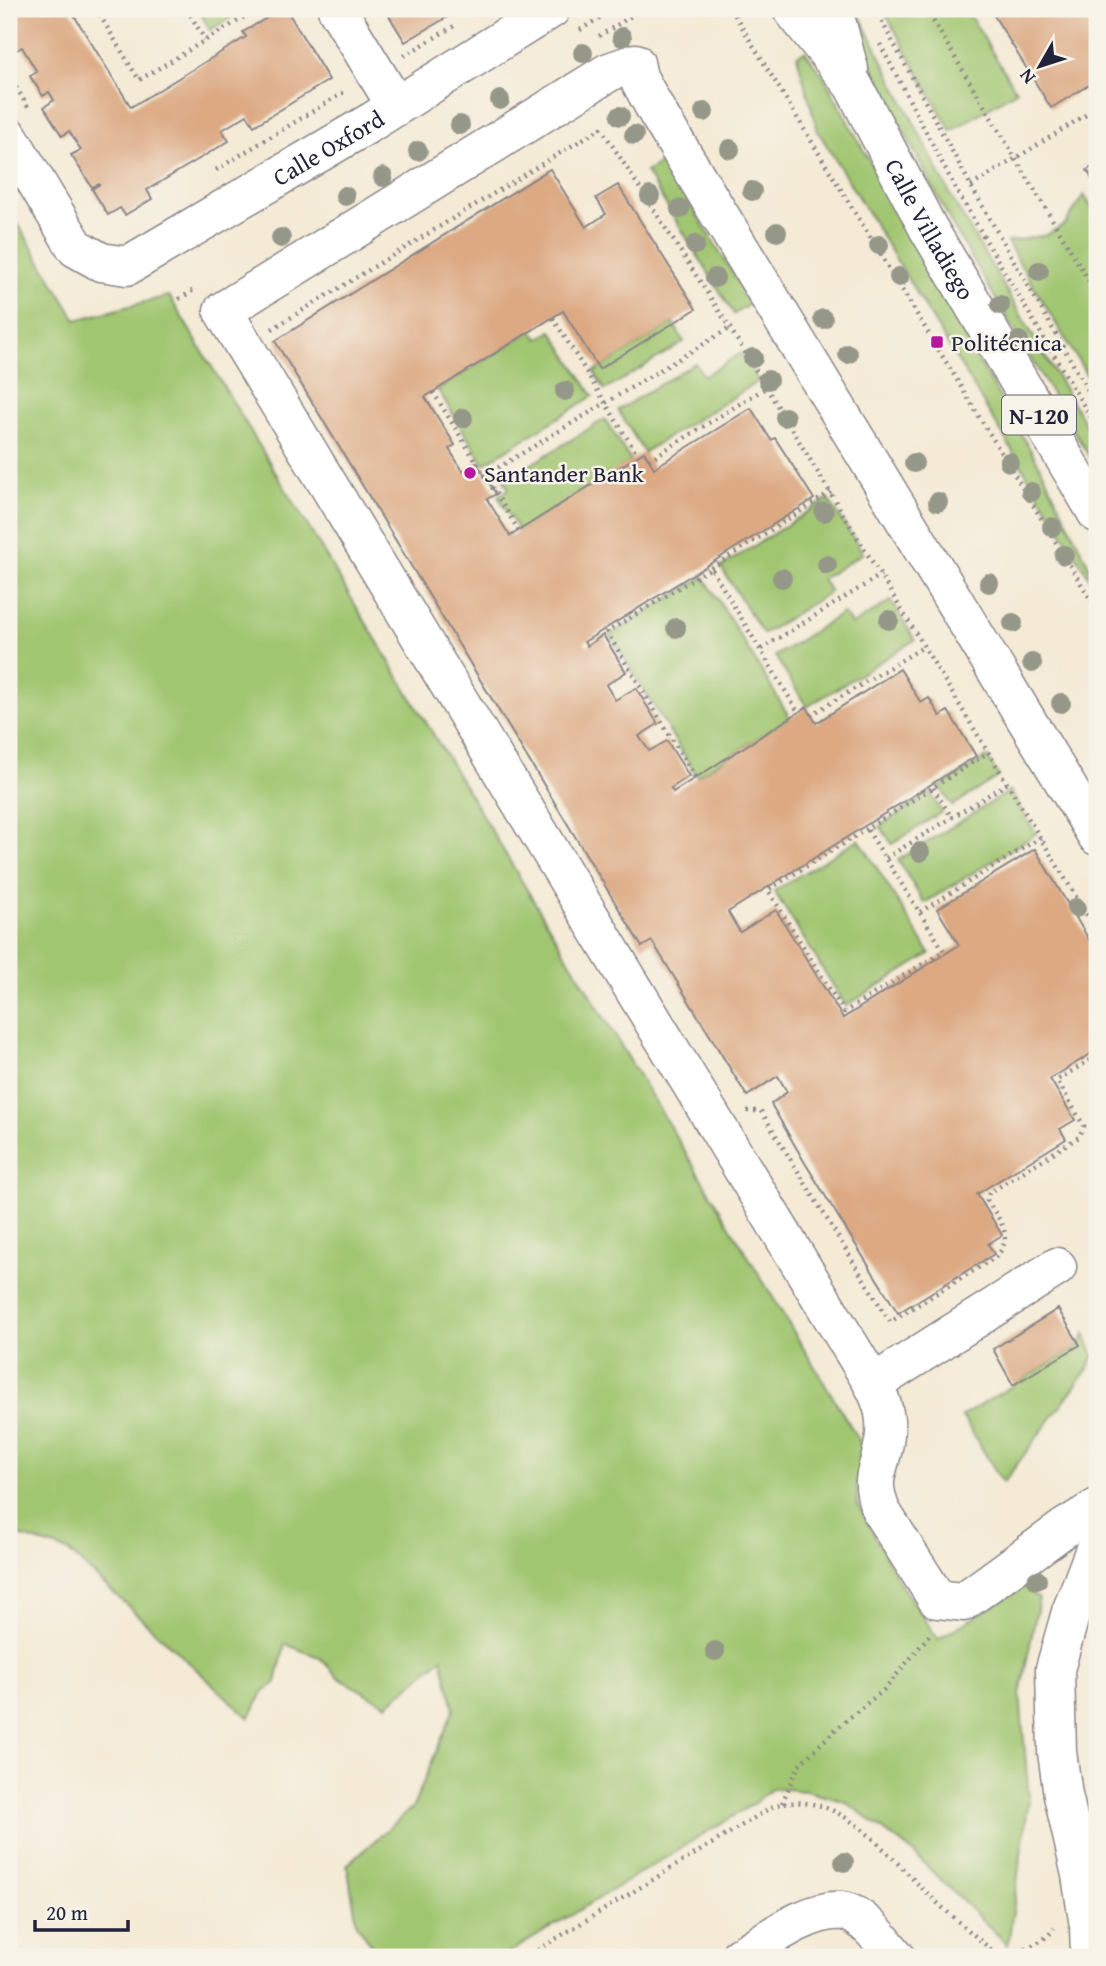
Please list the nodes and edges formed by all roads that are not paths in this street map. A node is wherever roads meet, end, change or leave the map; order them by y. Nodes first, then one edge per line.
1 (337, 9) edge
2 (551, 9) edge
3 (792, 9) edge
4 (833, 9) edge
5 (853, 85) junction
6 (396, 106) junction
7 (20, 124) edge
8 (1097, 513) edge
9 (1097, 836) edge
10 (1057, 1267) dead end
11 (873, 1384) junction
12 (1097, 1507) edge
13 (1097, 1544) edge
14 (1089, 1956) edge
15 (739, 1957) edge
16 (896, 1957) edge

1 - 6 main road
2 - 6 main road, Calle Oxford
3 - 5 main road, Calle Villadiego
4 - 5 main road, Calle Villadiego
5 - 8 main road, Calle Villadiego / N-120
6 - 7 main road, Calle Oxford
9 - 11 main road
10 - 11 main road
11 - 12 main road
13 - 14 main road
15 - 16 main road

